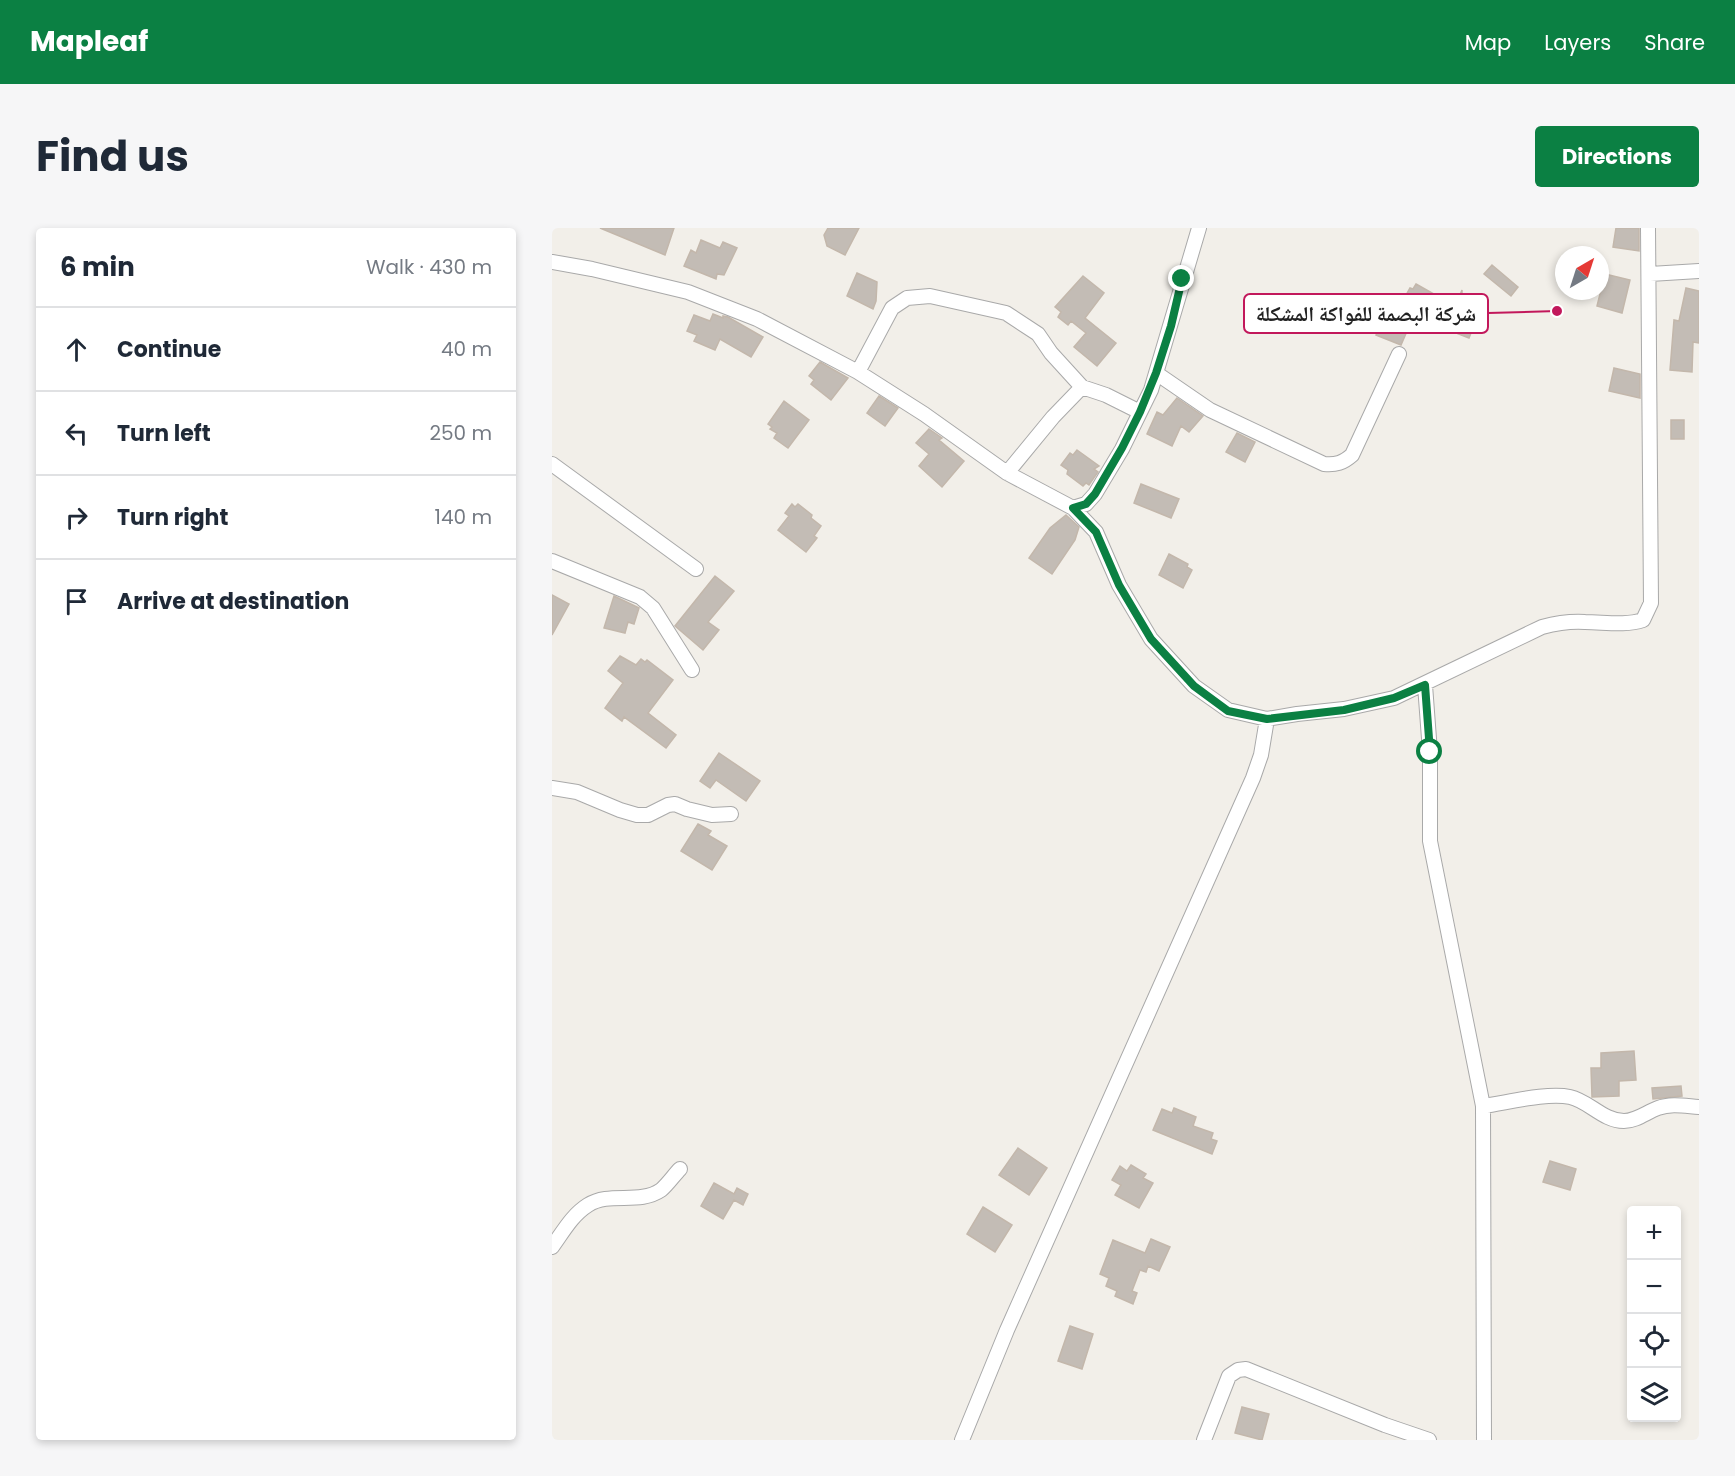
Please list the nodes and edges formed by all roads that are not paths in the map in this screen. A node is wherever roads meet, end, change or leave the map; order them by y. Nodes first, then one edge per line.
1 (1199, 228) edge
2 (1648, 228) edge
3 (552, 262) edge
4 (1699, 271) edge
5 (1650, 274) junction
6 (1399, 354) dead end
7 (858, 372) junction
8 (1156, 373) junction
9 (1082, 387) junction
10 (1140, 412) junction
11 (552, 464) edge
12 (1007, 473) junction
13 (1073, 508) junction
14 (552, 561) edge
15 (696, 569) dead end
16 (692, 670) dead end
17 (1425, 685) junction
18 (1267, 719) junction
19 (552, 788) edge
20 (731, 814) dead end
21 (1483, 1106) junction
22 (1699, 1107) edge
23 (680, 1169) dead end
24 (552, 1247) edge
25 (962, 1440) edge
26 (1204, 1440) edge
27 (1429, 1440) edge
28 (1484, 1440) edge

1 - 8 street
2 - 5 street
3 - 7 street
4 - 5 street
5 - 17 street
6 - 8 street
7 - 9 street
7 - 12 street
8 - 10 street
9 - 10 street
9 - 12 street
10 - 13 street
11 - 15 street
12 - 13 street
13 - 18 street
14 - 16 street
17 - 18 street
17 - 21 street
18 - 25 street
19 - 20 street
21 - 22 street
21 - 28 street
23 - 24 street
26 - 27 street

